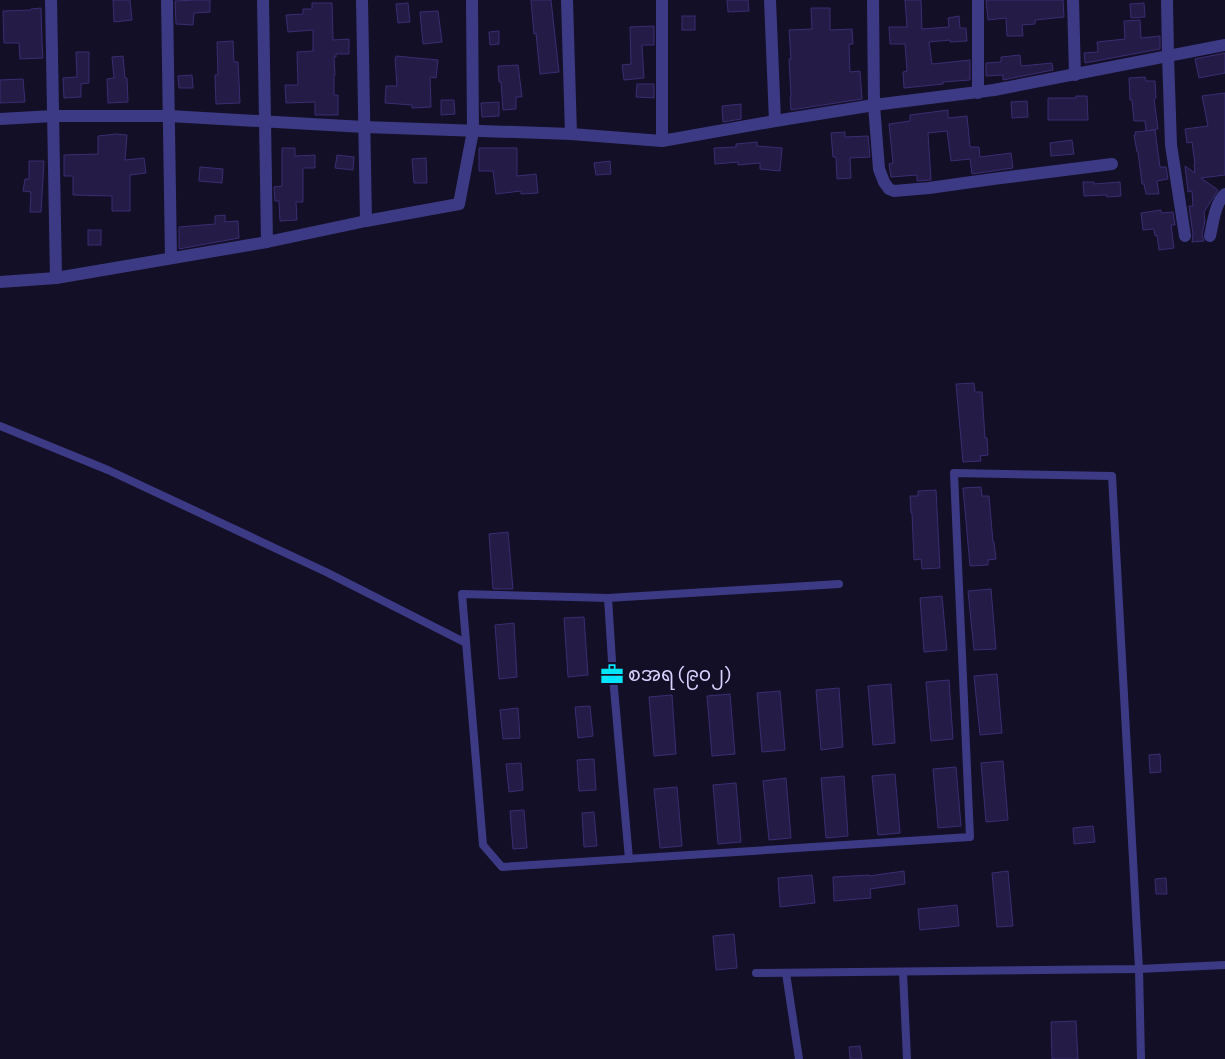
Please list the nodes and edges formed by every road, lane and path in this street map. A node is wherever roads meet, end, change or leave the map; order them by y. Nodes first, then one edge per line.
1 (52, 0) edge
2 (167, 0) edge
3 (263, 0) edge
4 (362, 0) edge
5 (472, 0) edge
6 (567, 0) edge
7 (662, 0) edge
8 (770, 0) edge
9 (873, 0) edge
10 (978, 0) edge
11 (1072, 0) edge
12 (1167, 0) edge
13 (1225, 45) edge
14 (1168, 56) junction
15 (1075, 75) junction
16 (978, 92) junction
17 (874, 106) junction
18 (53, 116) junction
19 (169, 116) junction
20 (0, 119) edge
21 (774, 121) junction
22 (265, 122) junction
23 (364, 127) junction
24 (473, 131) junction
25 (571, 134) junction
26 (662, 141) junction
27 (1112, 164) dead end
28 (1225, 194) edge
29 (366, 221) junction
30 (1185, 236) dead end
31 (1210, 236) dead end
32 (267, 242) junction
33 (171, 258) junction
34 (56, 278) junction
35 (0, 282) edge
36 (0, 426) edge
37 (839, 584) dead end
38 (608, 598) junction
39 (466, 643) junction
40 (628, 859) junction
41 (1225, 965) edge
42 (1139, 969) junction
43 (903, 972) junction
44 (756, 973) dead end
45 (786, 973) junction
46 (799, 1059) edge
47 (908, 1059) edge
48 (1141, 1059) edge

1 - 18 street
2 - 19 street
3 - 22 street
4 - 23 street
5 - 24 street
6 - 25 street
7 - 26 street
8 - 21 street
9 - 17 street
10 - 16 street
11 - 15 street
12 - 14 street
13 - 14 street
14 - 15 street
14 - 30 street
15 - 16 street
16 - 17 street
17 - 21 street
17 - 27 street
18 - 19 street
18 - 20 street
18 - 34 street
19 - 22 street
19 - 33 street
21 - 26 street
22 - 23 street
22 - 32 street
23 - 24 street
23 - 29 street
24 - 25 street
24 - 29 street
25 - 26 street
28 - 31 street
29 - 32 street
32 - 33 street
33 - 34 street
34 - 35 street
36 - 39 lane
37 - 38 lane
38 - 39 lane
38 - 40 lane
39 - 40 lane
40 - 42 lane
41 - 42 lane
42 - 43 lane
42 - 48 lane
43 - 45 lane
43 - 47 lane
44 - 45 lane
45 - 46 lane

